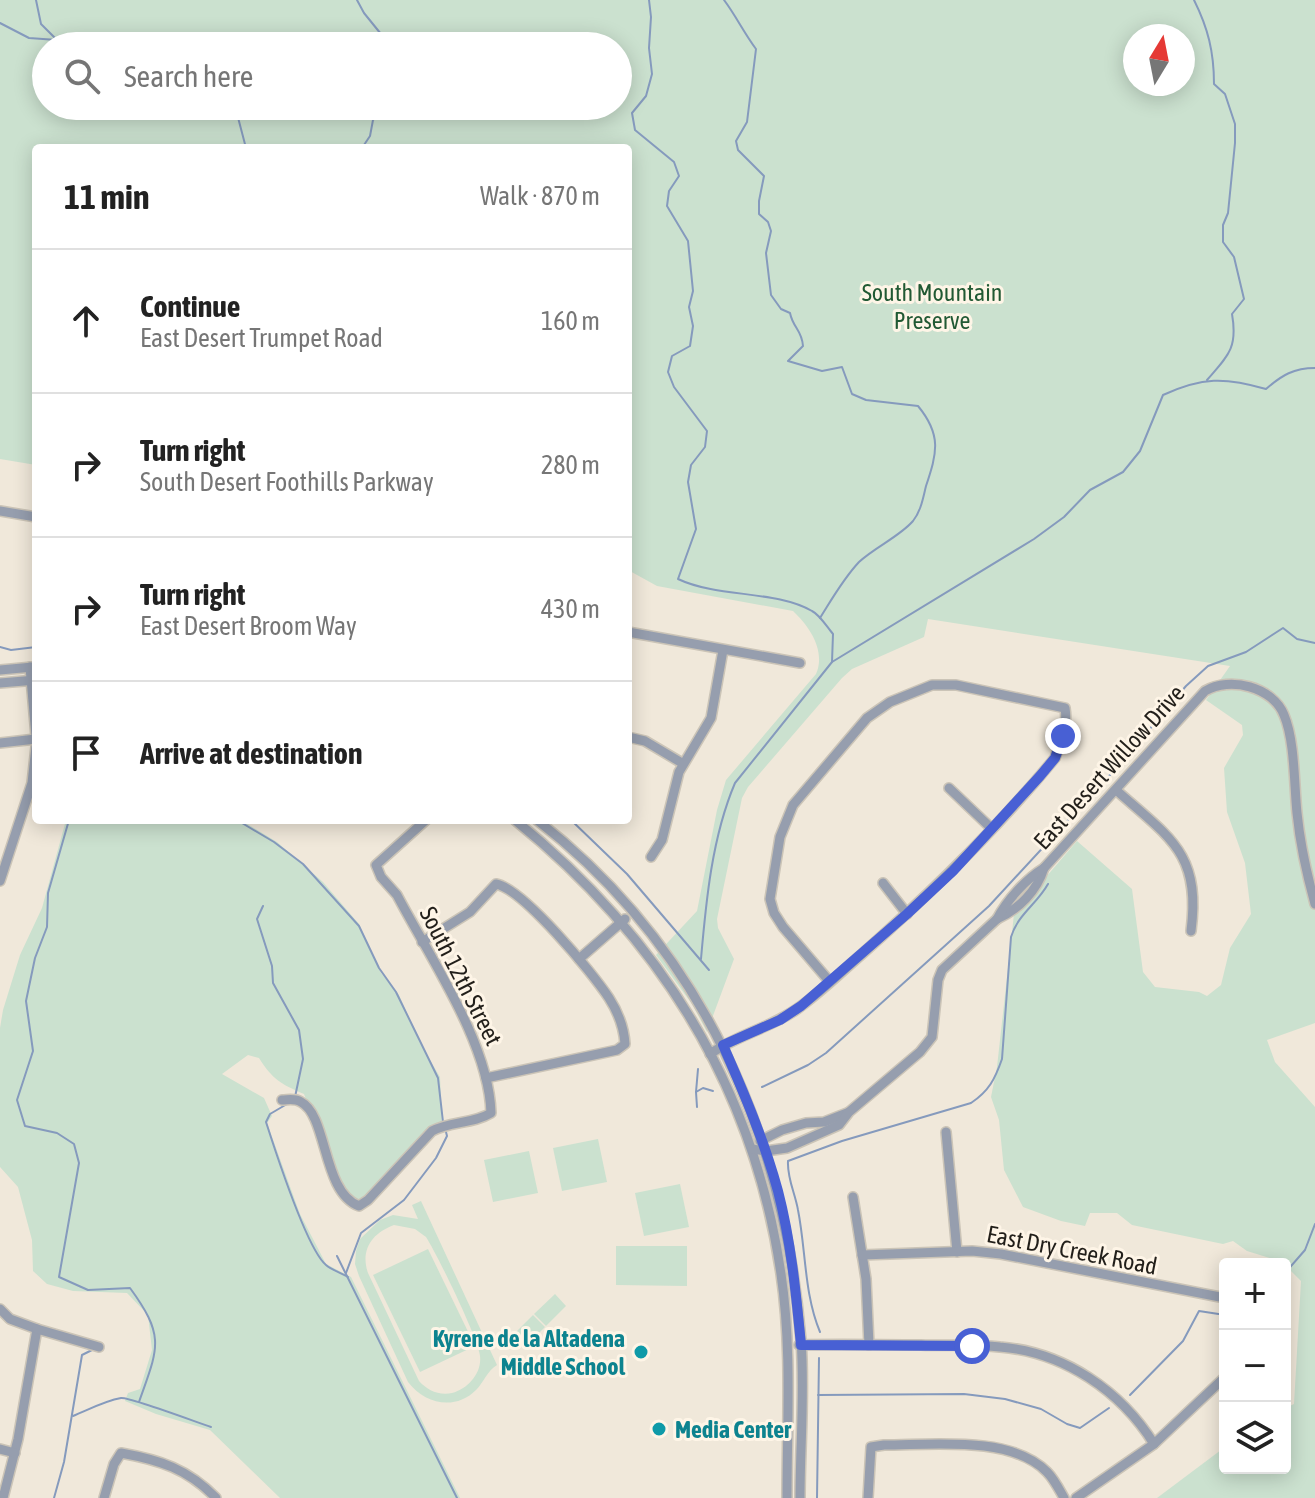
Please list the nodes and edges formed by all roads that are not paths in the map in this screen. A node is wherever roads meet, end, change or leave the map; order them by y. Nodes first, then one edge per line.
1 (0, 511) edge
2 (32, 516) edge
3 (632, 633) edge
4 (723, 650) junction
5 (800, 663) dead end
6 (32, 667) edge
7 (0, 670) edge
8 (32, 680) edge
9 (0, 683) edge
10 (32, 738) edge
11 (632, 738) edge
12 (0, 743) edge
13 (682, 763) junction
14 (32, 783) edge
15 (949, 788) dead end
16 (1116, 790) junction
17 (417, 824) edge
18 (520, 824) edge
19 (542, 824) edge
20 (991, 828) junction
21 (651, 857) dead end
22 (0, 881) edge
23 (883, 883) dead end
24 (1315, 904) edge
25 (633, 912) junction
26 (907, 914) junction
27 (623, 921) junction
28 (1191, 931) dead end
29 (422, 942) junction
30 (579, 959) junction
31 (830, 982) junction
32 (723, 1045) junction
33 (710, 1054) junction
34 (486, 1078) junction
35 (282, 1100) dead end
36 (849, 1112) junction
37 (946, 1132) dead end
38 (762, 1139) junction
39 (752, 1149) junction
40 (766, 1151) junction
41 (853, 1197) dead end
42 (957, 1252) junction
43 (862, 1255) junction
44 (1219, 1297) edge
45 (0, 1309) edge
46 (37, 1329) junction
47 (787, 1345) junction
48 (801, 1345) junction
49 (869, 1345) junction
50 (99, 1347) dead end
51 (1219, 1383) edge
52 (1154, 1444) junction
53 (0, 1449) edge
54 (15, 1453) junction
55 (3, 1498) edge
56 (104, 1498) edge
57 (216, 1498) edge
58 (787, 1498) edge
59 (800, 1498) edge
60 (868, 1498) edge
61 (1064, 1498) edge
62 (1076, 1498) edge

1 - 2 street
3 - 4 street
4 - 5 street
4 - 13 street
6 - 7 street
8 - 9 street
10 - 12 street
11 - 13 street
13 - 21 street
14 - 22 street
15 - 20 street
16 - 24 street, East Desert Willow Drive
16 - 28 street
16 - 36 street, East Desert Willow Drive
17 - 29 street, South 12th Street
18 - 27 street
19 - 25 street
20 - 26 street
20 - 31 street
23 - 26 street
25 - 27 street
25 - 32 street
26 - 31 street
27 - 30 street
27 - 33 street
29 - 30 street
29 - 34 street, South 12th Street
30 - 34 street
31 - 32 street
32 - 33 street
32 - 38 street
33 - 39 street
34 - 35 street, South 12th Street
36 - 38 street, East Desert Willow Drive
36 - 40 street, East Desert Willow Drive
37 - 42 street
38 - 39 street, East Desert Willow Drive
38 - 40 street
39 - 40 street, East Desert Willow Drive
39 - 47 street
40 - 48 street
41 - 43 street
42 - 43 street, East Dry Creek Road
42 - 44 street, East Dry Creek Road
43 - 49 street
45 - 46 street
46 - 50 street
46 - 54 street
47 - 48 street
47 - 58 street
48 - 49 street
48 - 59 street
49 - 52 street
51 - 52 street
52 - 62 street
53 - 54 street
54 - 55 street
56 - 57 street
60 - 61 street

